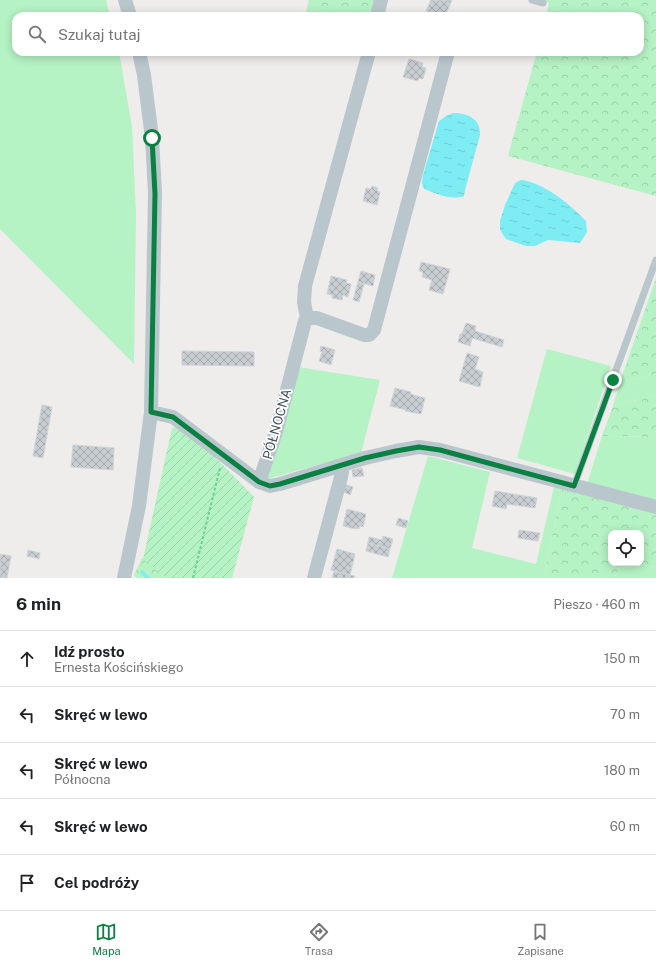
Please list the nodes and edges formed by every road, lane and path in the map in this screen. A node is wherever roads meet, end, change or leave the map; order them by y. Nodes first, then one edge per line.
1 (125, 0) edge
2 (381, 0) edge
3 (532, 0) edge
4 (543, 4) dead end
5 (129, 12) edge
6 (378, 12) edge
7 (140, 56) edge
8 (368, 56) edge
9 (447, 56) edge
10 (656, 260) edge
11 (307, 318) junction
12 (151, 412) junction
13 (225, 456) junction
14 (341, 466) junction
15 (259, 482) junction
16 (574, 486) junction
17 (656, 507) edge
18 (124, 578) edge
19 (194, 578) edge
20 (314, 578) edge

1 - 5 street
2 - 6 street
3 - 4 lane
7 - 12 street
8 - 11 street
9 - 11 street
10 - 16 lane
11 - 15 street, PÓŁNOCNA
12 - 13 street
12 - 18 street
13 - 15 street
13 - 19 path
14 - 15 street
14 - 16 street
14 - 20 street
16 - 17 street

